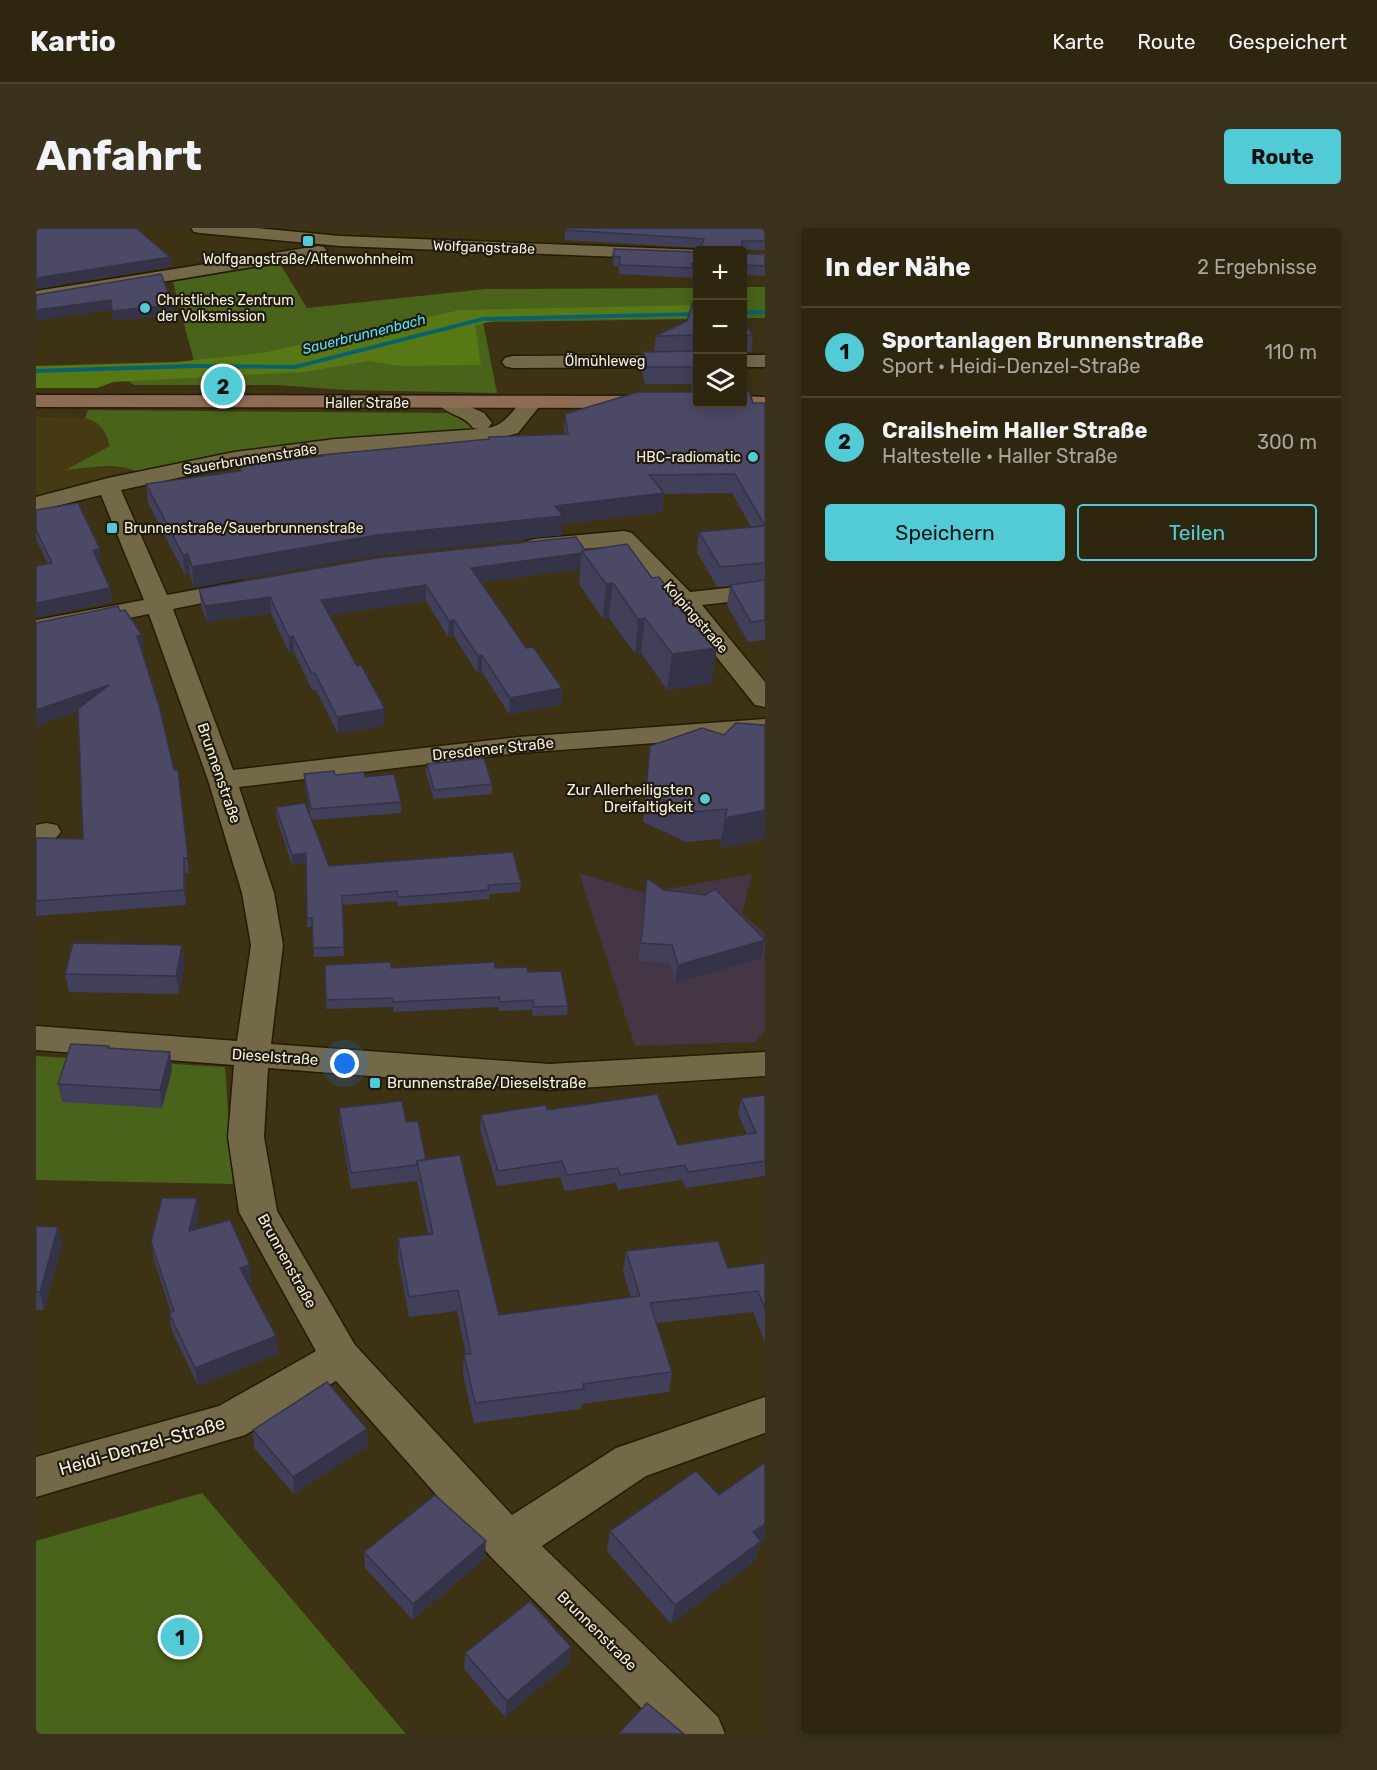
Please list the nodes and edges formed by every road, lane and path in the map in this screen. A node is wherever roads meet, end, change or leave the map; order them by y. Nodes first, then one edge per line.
1 (200, 228) edge
2 (449, 237) edge
3 (340, 241) junction
4 (693, 255) edge
5 (36, 297) edge
6 (693, 361) edge
7 (747, 361) edge
8 (765, 361) edge
9 (512, 362) dead end
10 (36, 401) edge
11 (693, 402) edge
12 (747, 402) edge
13 (448, 403) junction
14 (506, 403) junction
15 (532, 403) junction
16 (765, 403) edge
17 (517, 422) junction
18 (474, 430) junction
19 (108, 485) junction
20 (36, 504) edge
21 (512, 548) edge
22 (270, 583) edge
23 (765, 591) edge
24 (684, 600) junction
25 (158, 603) junction
26 (36, 628) edge
27 (765, 699) edge
28 (765, 727) edge
29 (222, 780) junction
30 (36, 1038) edge
31 (254, 1055) junction
32 (765, 1064) edge
33 (341, 1358) junction
34 (765, 1415) edge
35 (36, 1477) edge
36 (508, 1543) junction
37 (701, 1734) edge

1 - 3 street, Wolfgangstraße
2 - 3 street, Wolfgangstraße
2 - 4 street, Wolfgangstraße
3 - 5 street
6 - 9 street, Ölmühleweg
7 - 8 street
10 - 13 main road, Haller Straße
11 - 15 main road, Haller Straße
12 - 16 main road
13 - 14 main road, Haller Straße
13 - 18 street
14 - 15 main road, Haller Straße
14 - 17 street
14 - 18 street
15 - 17 street, Sauerbrunnenstraße
17 - 18 street, Sauerbrunnenstraße
18 - 19 street, Sauerbrunnenstraße
19 - 20 street, Sauerbrunnenstraße
19 - 25 street, Brunnenstraße
21 - 24 street, Kolpingstraße
22 - 25 street
23 - 24 street
24 - 27 street, Kolpingstraße
25 - 26 street
25 - 29 street, Brunnenstraße
28 - 29 street, Dresdener Straße
29 - 31 street, Brunnenstraße
30 - 31 street, Dieselstraße
31 - 32 street, Dieselstraße
31 - 33 street, Brunnenstraße
33 - 35 street, Heidi-Denzel-Straße
33 - 36 street, Brunnenstraße
34 - 36 street
36 - 37 street, Brunnenstraße

